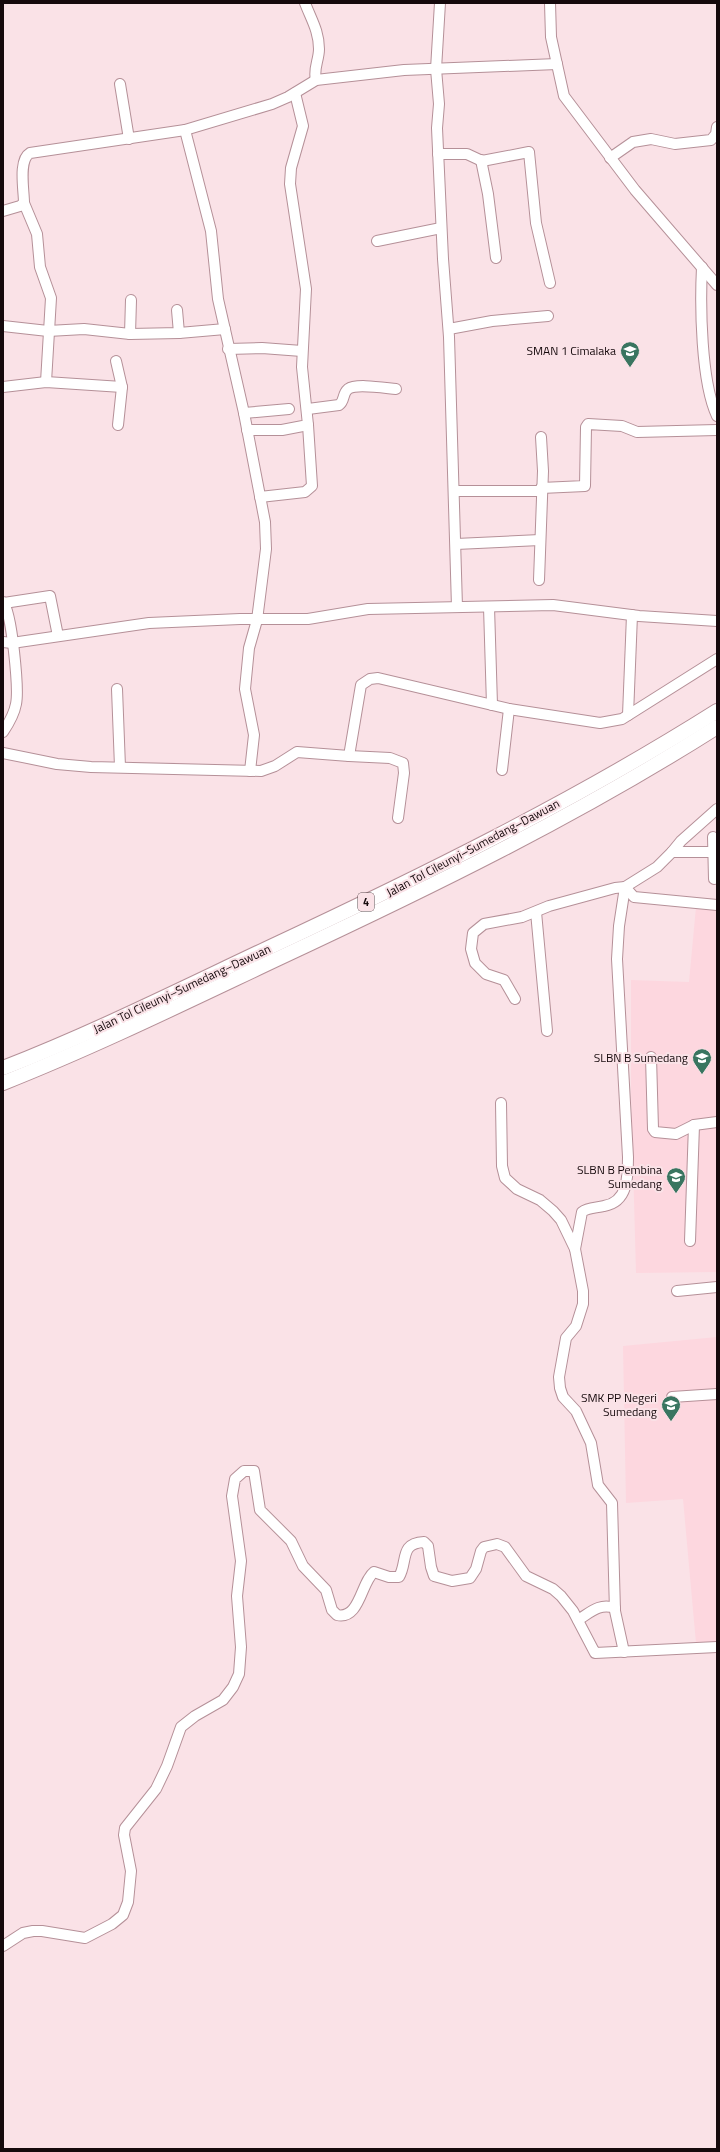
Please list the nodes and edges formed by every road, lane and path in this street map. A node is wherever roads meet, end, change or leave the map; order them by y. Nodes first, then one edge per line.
1 (305, 3) edge
2 (440, 3) edge
3 (550, 3) edge
4 (557, 64) junction
5 (436, 69) junction
6 (316, 80) junction
7 (120, 84) dead end
8 (295, 93) junction
9 (717, 127) edge
10 (185, 130) junction
11 (129, 139) junction
12 (438, 154) junction
13 (610, 158) junction
14 (481, 160) junction
15 (24, 202) junction
16 (3, 211) edge
17 (441, 228) junction
18 (377, 241) dead end
19 (496, 258) dead end
20 (702, 267) junction
21 (550, 283) dead end
22 (717, 285) edge
23 (131, 300) dead end
24 (177, 310) dead end
25 (548, 316) dead end
26 (3, 326) edge
27 (225, 329) junction
28 (448, 329) junction
29 (48, 331) junction
30 (179, 333) junction
31 (130, 334) junction
32 (228, 349) junction
33 (302, 351) junction
34 (116, 361) dead end
35 (46, 382) junction
36 (3, 387) edge
37 (122, 387) junction
38 (396, 389) dead end
39 (289, 409) dead end
40 (308, 409) junction
41 (244, 412) junction
42 (717, 416) edge
43 (118, 425) dead end
44 (308, 425) junction
45 (247, 430) junction
46 (717, 430) edge
47 (541, 437) dead end
48 (541, 489) junction
49 (455, 491) junction
50 (260, 497) junction
51 (540, 540) junction
52 (456, 544) junction
53 (539, 580) dead end
54 (4, 602) edge
55 (458, 607) junction
56 (489, 607) junction
57 (632, 615) junction
58 (257, 620) junction
59 (717, 621) edge
60 (58, 636) junction
61 (8, 642) edge
62 (717, 659) edge
63 (117, 689) dead end
64 (492, 705) junction
65 (509, 709) junction
66 (717, 711) edge
67 (628, 715) junction
68 (717, 727) edge
69 (3, 732) edge
70 (3, 753) edge
71 (349, 756) junction
72 (120, 767) junction
73 (502, 770) dead end
74 (250, 771) junction
75 (717, 810) edge
76 (398, 818) dead end
77 (713, 837) dead end
78 (672, 852) junction
79 (713, 852) junction
80 (714, 879) dead end
81 (624, 887) junction
82 (717, 905) edge
83 (536, 912) junction
84 (515, 999) dead end
85 (547, 1031) dead end
86 (651, 1058) dead end
87 (3, 1068) edge
88 (3, 1083) edge
89 (501, 1103) dead end
90 (717, 1122) edge
91 (694, 1125) junction
92 (690, 1241) dead end
93 (575, 1249) junction
94 (717, 1287) edge
95 (677, 1291) dead end
96 (717, 1394) edge
97 (672, 1397) dead end
98 (615, 1608) junction
99 (578, 1620) junction
100 (717, 1648) edge
101 (624, 1652) junction
102 (3, 1946) edge

1 - 6 street
2 - 5 street
3 - 4 street
4 - 5 street
4 - 13 street
5 - 6 street
5 - 12 street
6 - 8 street
7 - 11 street
8 - 10 street
8 - 33 street
9 - 13 street
10 - 11 street
10 - 27 street
11 - 15 street
12 - 14 street
12 - 17 street
13 - 20 street
14 - 19 street
14 - 21 street
15 - 16 street
15 - 29 street
17 - 18 street
17 - 28 street
20 - 22 street
20 - 42 street
23 - 31 street
24 - 30 street
25 - 28 street
26 - 29 street
27 - 30 street
27 - 32 street
28 - 49 street
29 - 31 street
29 - 35 street
30 - 31 street
32 - 33 street
32 - 41 street
33 - 40 street
34 - 37 street
35 - 36 street
35 - 37 street
37 - 43 street
38 - 40 street
39 - 41 street
40 - 44 street
41 - 45 street
44 - 45 street
44 - 50 street
45 - 50 street
46 - 48 street
47 - 48 street
48 - 49 street
48 - 51 street
49 - 52 street
50 - 58 street
51 - 52 street
51 - 53 street
52 - 55 street
54 - 60 street
54 - 61 street
55 - 56 street
55 - 58 street
56 - 57 street
56 - 64 street
57 - 59 street
57 - 67 street
58 - 60 street
58 - 74 street
60 - 61 street
61 - 69 street
62 - 67 street
63 - 72 street
64 - 65 street
64 - 71 street
65 - 67 street
65 - 73 street
66 - 87 highway, Jalan Tol Cileunyi–Sumedang–Dawuan / 4
68 - 88 highway, Jalan Tol Cileunyi–Sumedang–Dawuan / 4
70 - 72 street
71 - 74 street
71 - 76 street
72 - 74 street
75 - 78 street
77 - 79 street
78 - 79 street
78 - 81 street
79 - 80 street
81 - 82 street
81 - 83 street
81 - 93 street
83 - 84 street
83 - 85 street
86 - 91 street
89 - 93 street
90 - 91 street
91 - 92 street
93 - 98 street
94 - 95 street
96 - 97 street
98 - 99 street
98 - 101 street
99 - 101 street
99 - 102 street
100 - 101 street

